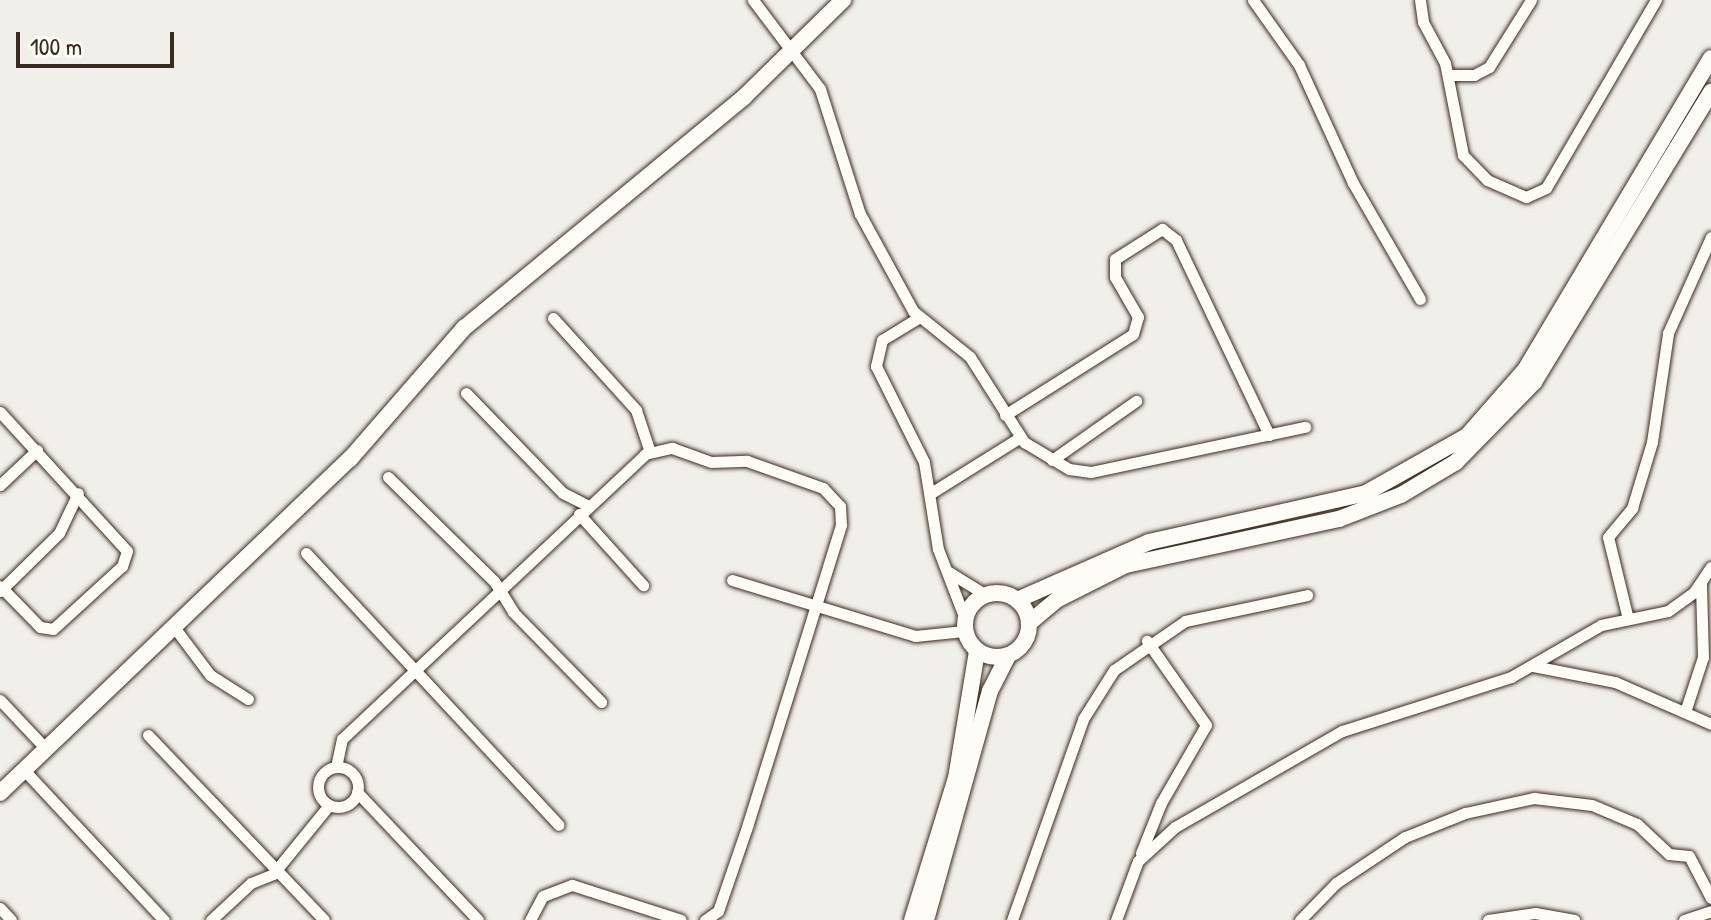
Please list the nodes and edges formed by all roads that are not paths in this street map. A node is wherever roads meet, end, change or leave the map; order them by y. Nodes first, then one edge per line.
1 (753, 0) edge
2 (843, 0) edge
3 (1253, 0) edge
4 (1420, 0) edge
5 (1531, 0) edge
6 (1656, 0) edge
7 (794, 51) junction
8 (1711, 58) edge
9 (1448, 75) junction
10 (1711, 92) edge
11 (1711, 237) edge
12 (1420, 299) dead end
13 (553, 318) dead end
14 (918, 318) junction
15 (466, 393) dead end
16 (1136, 401) dead end
17 (0, 412) edge
18 (1005, 415) junction
19 (1305, 427) dead end
20 (1269, 435) junction
21 (1019, 438) junction
22 (37, 450) junction
23 (650, 452) junction
24 (1052, 460) junction
25 (388, 477) dead end
26 (0, 485) edge
27 (78, 493) junction
28 (931, 493) junction
29 (584, 510) junction
30 (306, 553) dead end
31 (1711, 567) edge
32 (946, 570) junction
33 (732, 580) dead end
34 (1701, 584) junction
35 (643, 585) dead end
36 (499, 587) junction
37 (1, 589) edge
38 (986, 595) junction
39 (1307, 595) dead end
40 (1017, 600) junction
41 (816, 606) junction
42 (1628, 619) junction
43 (1029, 623) junction
44 (965, 625) junction
45 (174, 627) junction
46 (1147, 641) junction
47 (977, 651) junction
48 (1008, 656) junction
49 (1707, 658) edge
50 (1533, 666) junction
51 (415, 667) junction
52 (248, 699) dead end
53 (0, 700) edge
54 (601, 702) dead end
55 (1685, 712) junction
56 (1711, 724) edge
57 (148, 735) dead end
58 (46, 749) junction
59 (336, 767) junction
60 (24, 770) junction
61 (357, 792) junction
62 (0, 793) edge
63 (329, 805) junction
64 (559, 825) dead end
65 (1138, 861) junction
66 (276, 868) junction
67 (1711, 898) edge
68 (0, 908) edge
69 (1711, 911) edge
70 (11, 920) edge
71 (164, 920) edge
72 (211, 920) edge
73 (324, 920) edge
74 (478, 920) edge
75 (530, 920) edge
76 (681, 920) edge
77 (705, 920) edge
78 (912, 920) edge
79 (926, 920) edge
80 (1012, 920) edge
81 (1116, 920) edge
82 (1300, 920) edge
83 (1488, 920) edge
84 (1574, 920) edge
85 (1684, 920) edge

1 - 7 street
2 - 7 street
3 - 12 street
4 - 9 street
5 - 9 street
6 - 9 street
7 - 14 street
7 - 45 street
8 - 40 street
10 - 43 street
11 - 42 street
13 - 23 street
14 - 18 street
14 - 28 street
15 - 29 street
16 - 24 street
17 - 22 street
18 - 20 street
18 - 21 street
19 - 20 street
20 - 24 street
21 - 24 street
21 - 28 street
22 - 26 street
22 - 27 street
23 - 29 street
23 - 41 street
25 - 36 street
27 - 37 street
27 - 37 street
28 - 32 street
29 - 35 street
29 - 36 street
30 - 51 street
31 - 34 street
32 - 38 street
32 - 44 street
33 - 41 street
34 - 42 street
34 - 49 street
36 - 51 street
36 - 54 street
38 - 40 street
38 - 44 street
39 - 46 street
40 - 43 street
41 - 44 street
41 - 77 street
42 - 50 street
43 - 48 street
44 - 47 street
45 - 52 street
45 - 58 street
46 - 65 street
46 - 80 street
47 - 48 street
47 - 78 street
48 - 79 street
49 - 55 street
50 - 55 street
50 - 65 street
51 - 59 street
51 - 64 street
53 - 58 street
55 - 56 street
57 - 66 street
58 - 60 street
59 - 61 street
59 - 63 street
60 - 62 street
60 - 71 street
61 - 63 street
61 - 74 street
63 - 66 street
65 - 81 street
66 - 72 street
66 - 73 street
67 - 82 street
68 - 70 street
69 - 85 street
75 - 76 street
83 - 84 street

